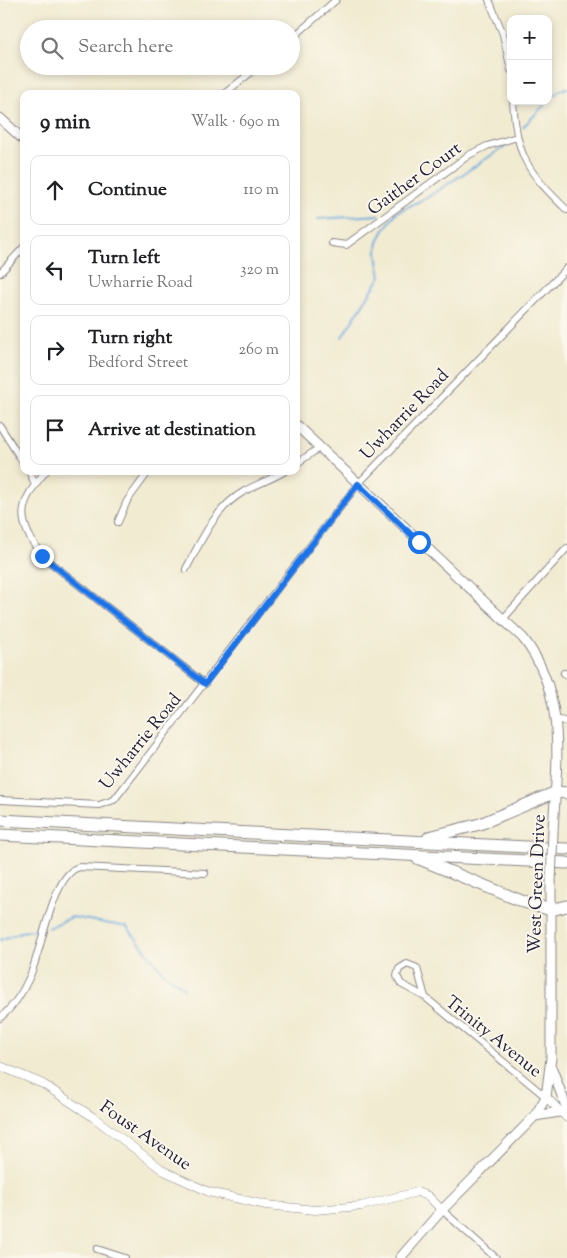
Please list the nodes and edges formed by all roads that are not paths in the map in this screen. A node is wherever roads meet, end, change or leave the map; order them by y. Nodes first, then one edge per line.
1 (336, 0) edge
2 (489, 0) edge
3 (300, 31) edge
4 (509, 60) edge
5 (248, 75) edge
6 (229, 90) edge
7 (513, 105) edge
8 (0, 118) edge
9 (20, 136) edge
10 (517, 137) junction
11 (567, 210) edge
12 (332, 243) dead end
13 (20, 251) edge
14 (567, 268) edge
15 (0, 273) edge
16 (0, 426) edge
17 (300, 429) edge
18 (319, 448) junction
19 (20, 458) edge
20 (300, 461) edge
21 (30, 475) edge
22 (43, 475) edge
23 (146, 475) edge
24 (278, 475) edge
25 (35, 484) junction
26 (358, 484) junction
27 (118, 522) dead end
28 (567, 548) edge
29 (186, 569) dead end
30 (503, 619) junction
31 (205, 684) junction
32 (564, 721) edge
33 (561, 793) edge
34 (0, 800) edge
35 (0, 820) edge
36 (0, 835) edge
37 (411, 840) junction
38 (567, 849) edge
39 (407, 854) junction
40 (567, 863) edge
41 (205, 874) dead end
42 (567, 906) edge
43 (551, 910) junction
44 (425, 997) junction
45 (0, 1018) edge
46 (550, 1062) junction
47 (0, 1066) edge
48 (546, 1096) junction
49 (565, 1111) edge
50 (534, 1116) junction
51 (567, 1118) edge
52 (518, 1132) junction
53 (442, 1210) junction
54 (97, 1249) dead end
55 (125, 1258) edge
56 (400, 1258) edge
57 (496, 1258) edge

1 - 3 street
2 - 4 street
5 - 6 street
7 - 10 street
8 - 9 main road
10 - 11 street
10 - 12 street, Gaither Court
13 - 15 street
14 - 26 street, Uwharrie Road
16 - 19 street
17 - 18 main road, West Green Drive
18 - 20 street
18 - 26 main road, West Green Drive
21 - 25 street
22 - 25 street
23 - 27 street
24 - 29 street
25 - 31 street
26 - 30 main road, West Green Drive
26 - 31 street, Uwharrie Road
28 - 30 street
30 - 32 main road, West Green Drive
31 - 34 street, Uwharrie Road
32 - 33 main road, West Green Drive
33 - 37 highway
33 - 43 main road, West Green Drive, bridge
35 - 37 highway
36 - 39 highway
37 - 38 highway
39 - 40 highway
39 - 43 highway
41 - 45 street
42 - 43 highway
43 - 46 main road, West Green Drive
44 - 44 street, Trinity Avenue
44 - 48 street, Trinity Avenue
46 - 48 main road, West Green Drive
46 - 49 main road
47 - 53 street, Foust Avenue
48 - 49 street, Trinity Avenue
48 - 50 main road, West Green Drive
48 - 52 main road, West Green Drive
49 - 50 main road
49 - 51 street, Trinity Avenue
50 - 52 main road, West Green Drive
52 - 53 main road, West Green Drive
53 - 56 main road, West Green Drive
53 - 57 street, Foust Avenue
54 - 55 street

